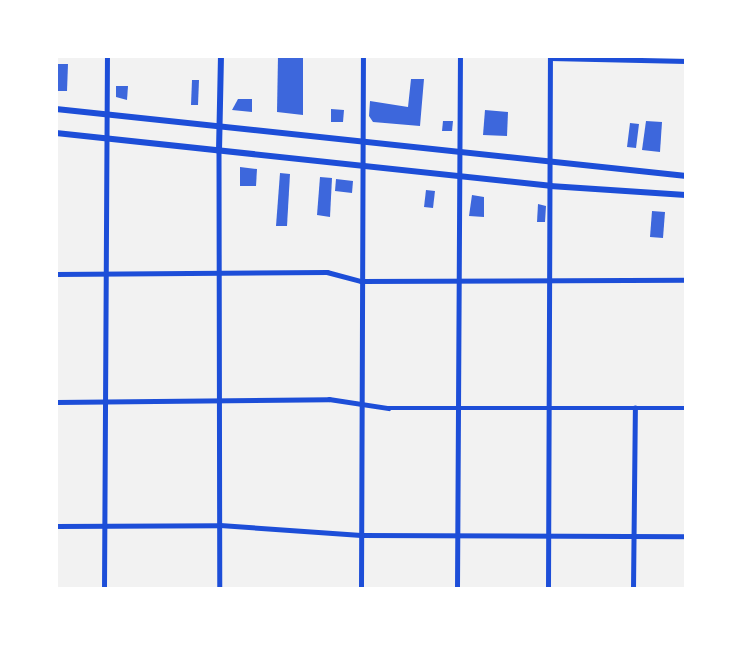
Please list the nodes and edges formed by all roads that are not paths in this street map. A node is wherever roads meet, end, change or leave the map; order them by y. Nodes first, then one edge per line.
1 (107, 56) edge
2 (221, 56) edge
3 (363, 56) edge
4 (460, 56) edge
5 (550, 57) edge
6 (686, 61) edge
7 (56, 109) edge
8 (108, 114) junction
9 (220, 125) junction
10 (56, 134) edge
11 (108, 138) junction
12 (363, 140) junction
13 (219, 151) junction
14 (459, 151) junction
15 (550, 159) junction
16 (363, 165) junction
17 (457, 176) junction
18 (686, 176) edge
19 (550, 186) junction
20 (686, 195) edge
21 (222, 271) junction
22 (103, 273) junction
23 (56, 274) edge
24 (686, 279) edge
25 (361, 281) junction
26 (459, 281) junction
27 (549, 282) junction
28 (222, 399) junction
29 (103, 401) junction
30 (56, 402) edge
31 (361, 406) junction
32 (460, 406) junction
33 (549, 407) junction
34 (635, 408) junction
35 (686, 408) edge
36 (220, 525) junction
37 (56, 526) edge
38 (103, 526) junction
39 (361, 535) junction
40 (458, 535) junction
41 (549, 535) junction
42 (634, 535) junction
43 (686, 536) edge
44 (104, 589) edge
45 (220, 589) edge
46 (361, 589) edge
47 (457, 589) edge
48 (548, 589) edge
49 (633, 589) edge

1 - 8 street
2 - 9 main road
3 - 12 street
4 - 14 street
5 - 6 street
5 - 15 street
7 - 8 main road
8 - 9 main road
8 - 11 street
9 - 12 main road
9 - 13 main road
10 - 11 main road
11 - 13 main road
11 - 22 street
12 - 14 main road
12 - 16 street
13 - 16 main road
13 - 21 street
14 - 15 main road
14 - 17 street
15 - 18 main road
15 - 19 street
16 - 17 main road
16 - 25 street
17 - 19 main road
17 - 26 street
19 - 20 main road
19 - 27 street
21 - 22 street
21 - 25 street
21 - 28 street
22 - 23 street
22 - 29 street
24 - 27 street
25 - 26 street
25 - 31 street
26 - 27 street
26 - 32 street
27 - 33 street
28 - 29 street
28 - 31 street
28 - 36 street
29 - 30 street
29 - 38 street
31 - 32 street
31 - 39 street
32 - 33 street
32 - 40 street
33 - 34 street
33 - 41 street
34 - 35 street
34 - 42 street
36 - 38 street
36 - 39 street
36 - 45 street
37 - 38 street
38 - 44 street
39 - 40 street
39 - 46 street
40 - 41 street
40 - 47 street
41 - 42 street
41 - 48 street
42 - 43 street
42 - 49 street

